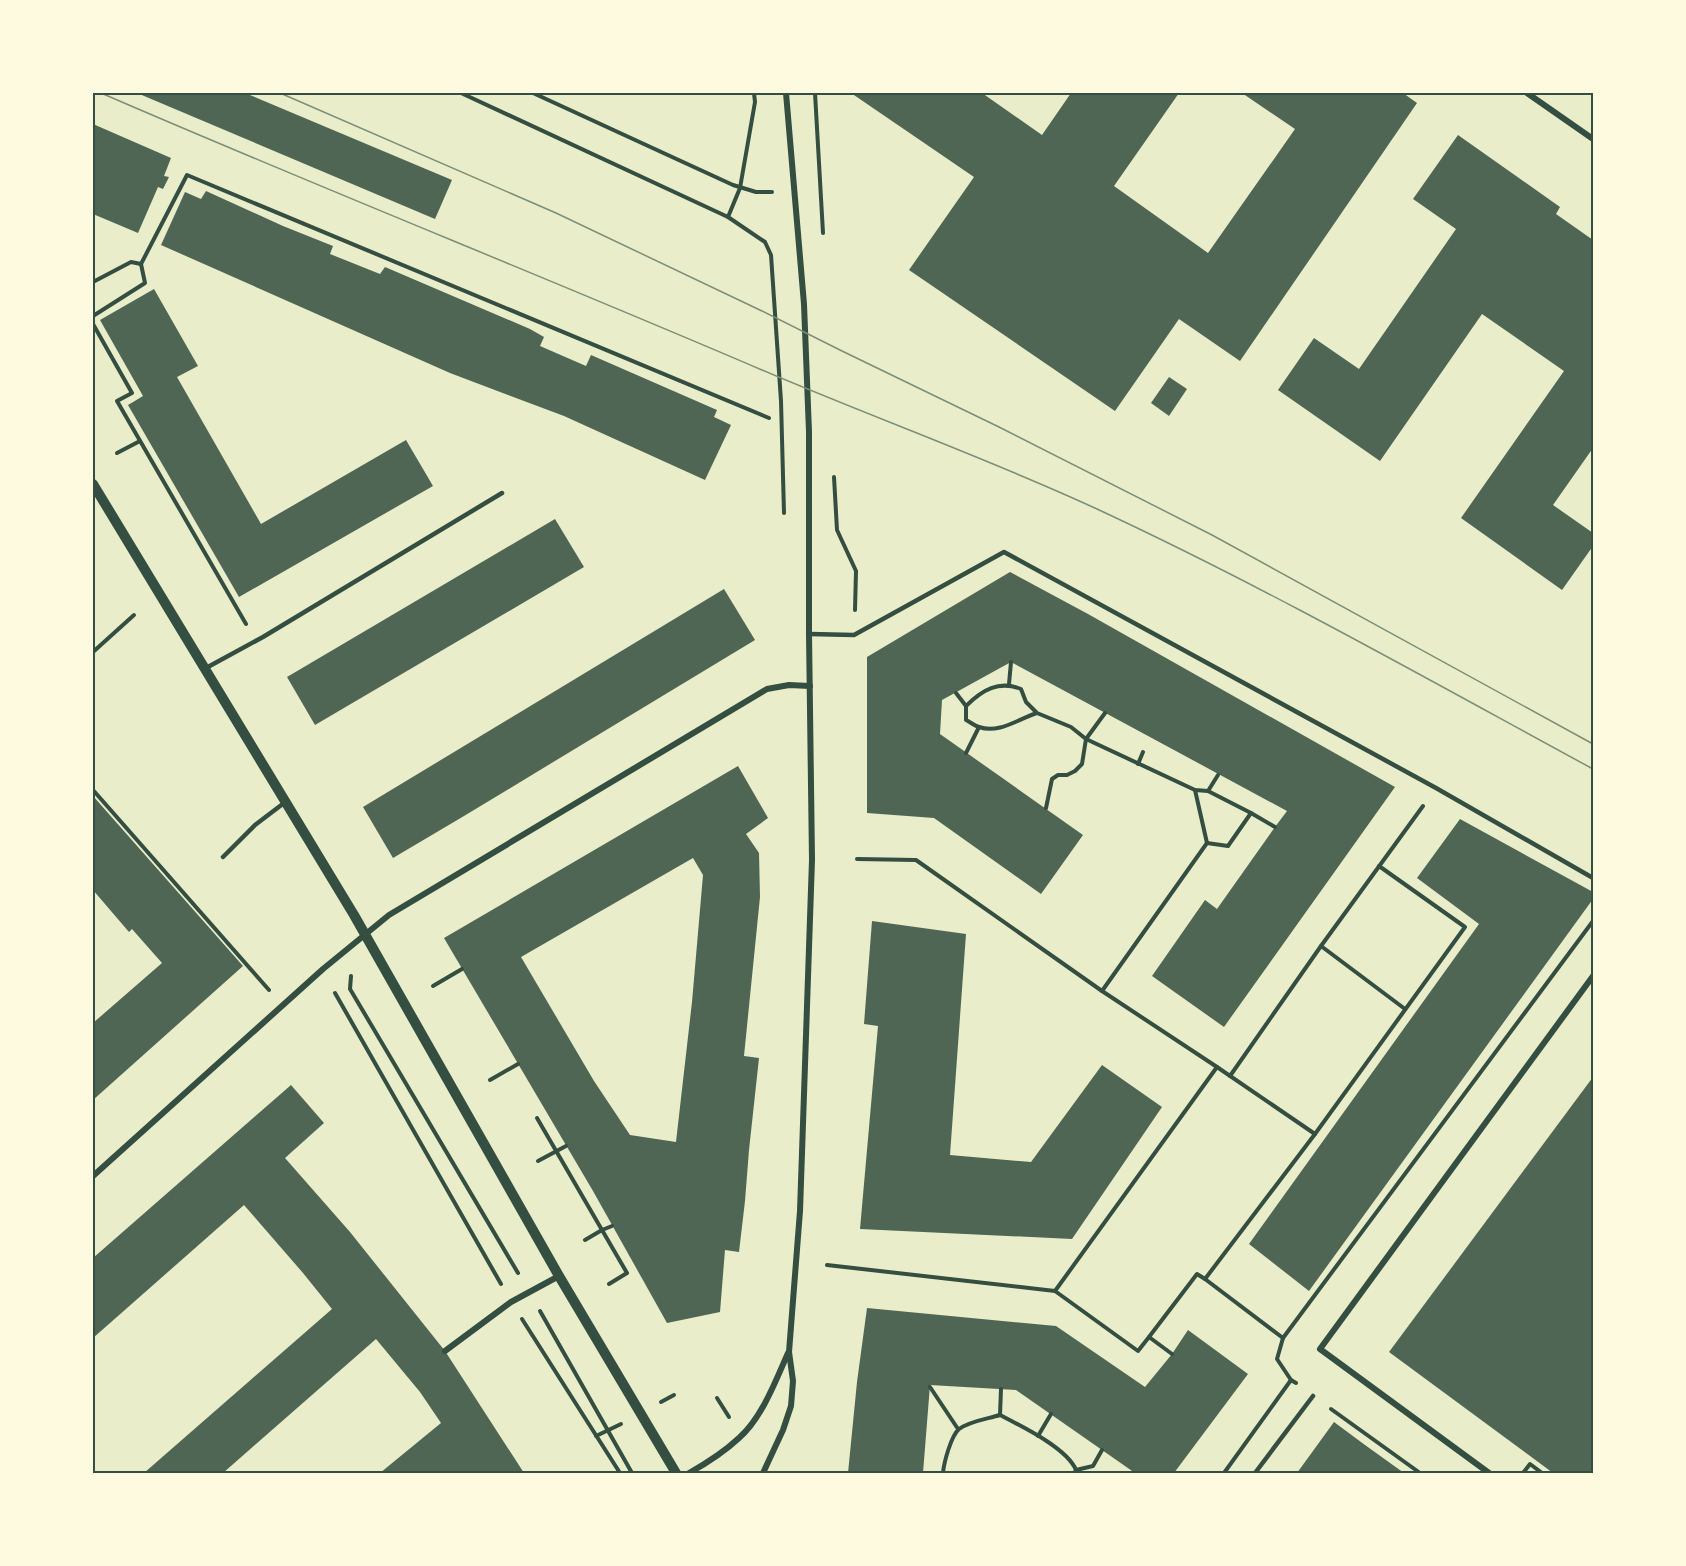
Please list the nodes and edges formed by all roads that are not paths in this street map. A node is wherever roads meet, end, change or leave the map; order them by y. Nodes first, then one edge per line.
1 (786, 93) edge
2 (1527, 93) edge
3 (1593, 139) edge
4 (93, 484) edge
5 (502, 493) dead end
6 (809, 634) junction
7 (204, 669) junction
8 (810, 686) junction
9 (285, 802) junction
10 (223, 857) dead end
11 (1593, 878) edge
12 (364, 934) junction
13 (1593, 976) edge
14 (93, 1176) edge
15 (559, 1276) junction
16 (445, 1351) dead end
17 (789, 1352) junction
18 (1313, 1396) dead end
19 (676, 1473) edge
20 (689, 1473) edge
21 (763, 1473) edge
22 (1256, 1473) edge
23 (1489, 1473) edge

1 - 6 street
2 - 3 street
4 - 7 street
5 - 7 lane
6 - 8 street
6 - 11 lane
7 - 9 street
8 - 12 street
8 - 17 street
9 - 10 lane
9 - 12 street
12 - 14 street
12 - 15 street
13 - 23 street
15 - 16 street
15 - 19 street
17 - 20 street
17 - 21 street
18 - 22 lane

